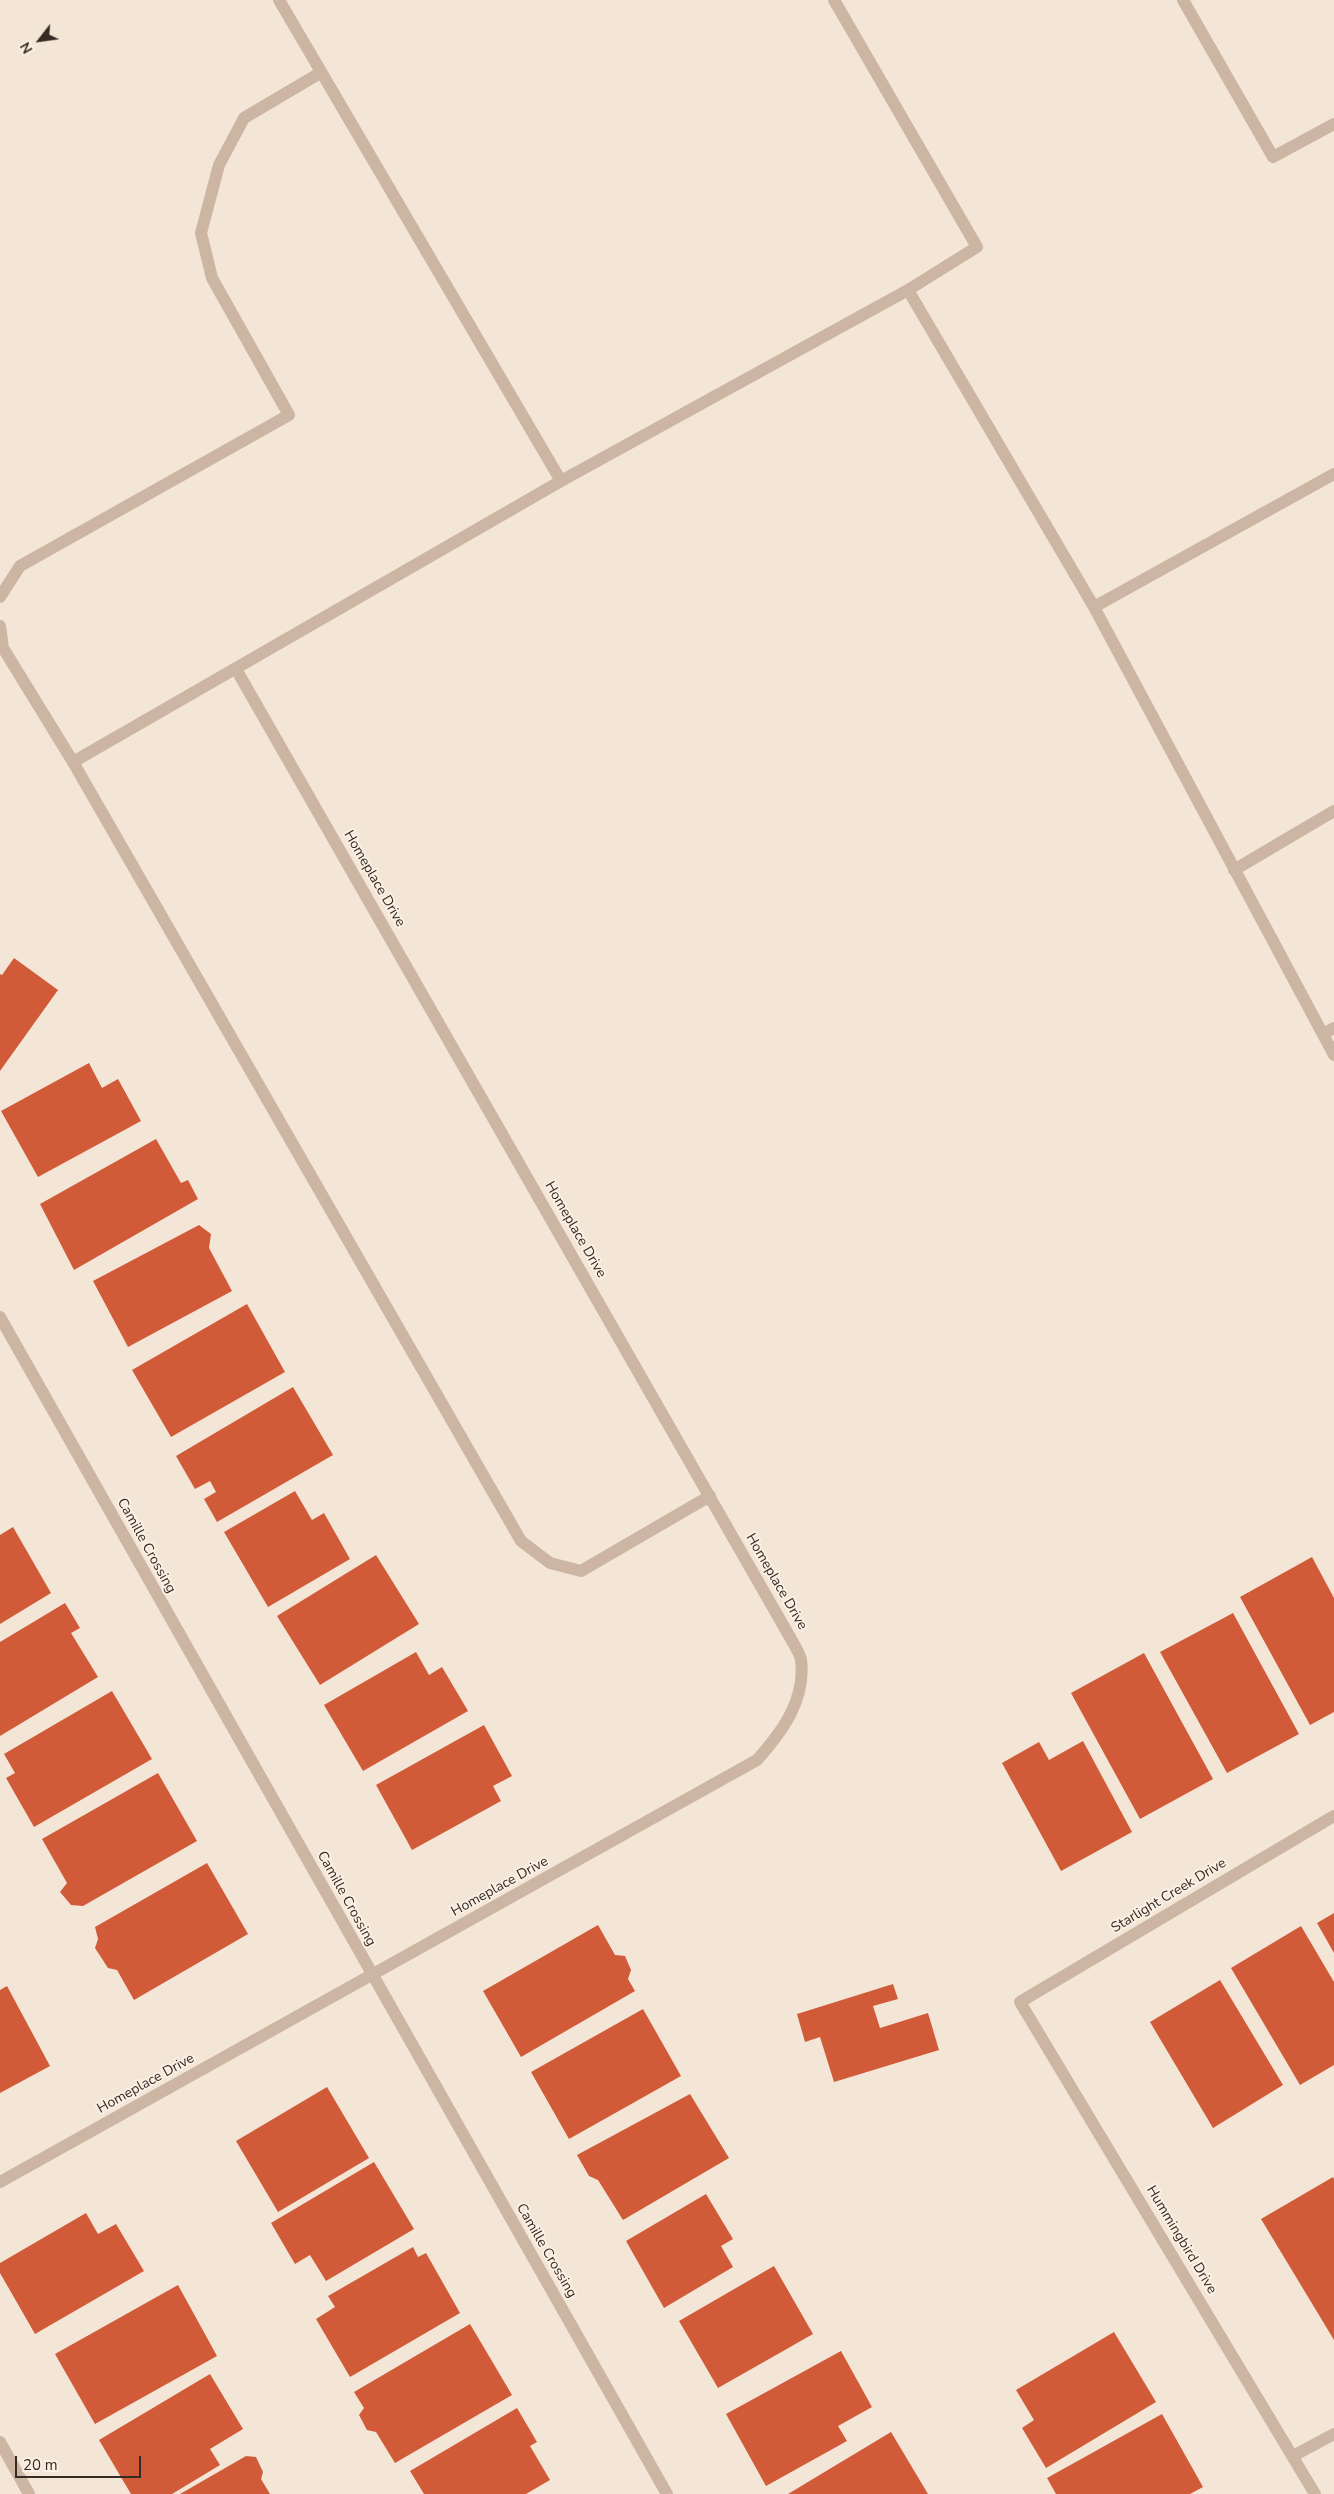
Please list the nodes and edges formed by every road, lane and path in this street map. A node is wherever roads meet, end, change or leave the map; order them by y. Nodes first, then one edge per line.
1 (279, 0) edge
2 (834, 0) edge
3 (1183, 0) edge
4 (320, 73) junction
5 (1334, 124) edge
6 (908, 290) junction
7 (1334, 474) edge
8 (561, 481) junction
9 (0, 597) edge
10 (1094, 608) junction
11 (0, 626) edge
12 (236, 669) junction
13 (73, 762) junction
14 (1334, 811) edge
15 (1234, 870) junction
16 (1329, 1031) edge
17 (1334, 1055) edge
18 (0, 1317) edge
19 (710, 1496) junction
20 (1334, 1816) edge
21 (372, 1976) junction
22 (1020, 2002) joint
23 (0, 2182) edge
24 (1334, 2434) edge
25 (0, 2442) edge
26 (1293, 2456) junction
27 (30, 2494) edge
28 (667, 2494) edge
29 (1315, 2494) edge

1 - 4 street
2 - 6 street
3 - 5 street
4 - 8 street
4 - 9 street
6 - 8 street
6 - 10 street
7 - 10 street
8 - 12 street
10 - 15 street
11 - 13 street
12 - 13 street
12 - 19 street, Homeplace Drive
13 - 19 street
14 - 15 street
15 - 16 street
16 - 17 street
18 - 21 street, Camille Crossing
19 - 21 street, Homeplace Drive
20 - 22 street, Starlight Creek Drive
21 - 23 street, Homeplace Drive
21 - 28 street, Camille Crossing
22 - 26 street, Hummingbird Drive
24 - 26 street
25 - 27 street
26 - 29 street, Hummingbird Drive

